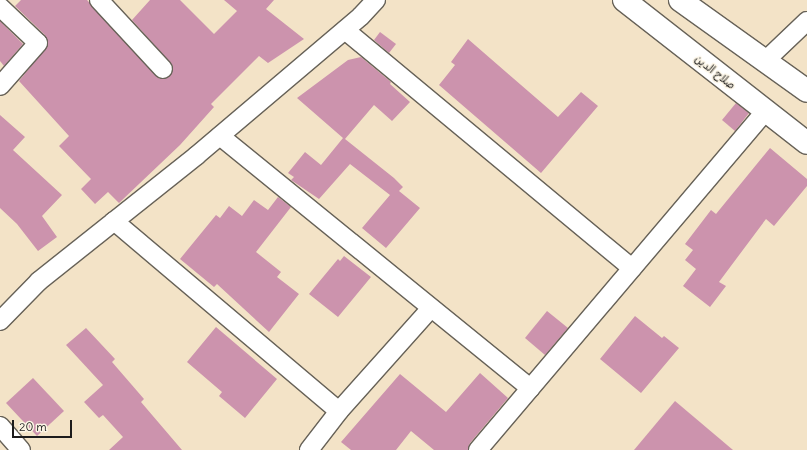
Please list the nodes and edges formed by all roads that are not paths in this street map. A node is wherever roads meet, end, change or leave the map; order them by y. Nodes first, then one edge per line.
1 (99, 0) edge
2 (376, 0) edge
3 (624, 0) edge
4 (680, 0) edge
5 (0, 7) edge
6 (807, 21) edge
7 (345, 30) junction
8 (765, 61) junction
9 (163, 68) dead end
10 (0, 86) edge
11 (807, 91) edge
12 (766, 111) junction
13 (220, 136) junction
14 (807, 143) edge
15 (114, 221) junction
16 (632, 268) junction
17 (431, 308) junction
18 (0, 321) edge
19 (530, 388) junction
20 (339, 411) junction
21 (0, 426) edge
22 (21, 450) edge
23 (309, 450) edge
24 (478, 450) edge

1 - 9 street
2 - 7 street
3 - 12 highway, صلاح الدين
4 - 8 highway
5 - 10 street
6 - 8 street
7 - 13 street
7 - 16 street
8 - 11 highway
12 - 14 highway, صلاح الدين
12 - 16 street
13 - 15 street
13 - 17 street
15 - 18 street
15 - 20 street
16 - 19 street
17 - 19 street
17 - 20 street
19 - 24 street
20 - 23 street
21 - 22 street

